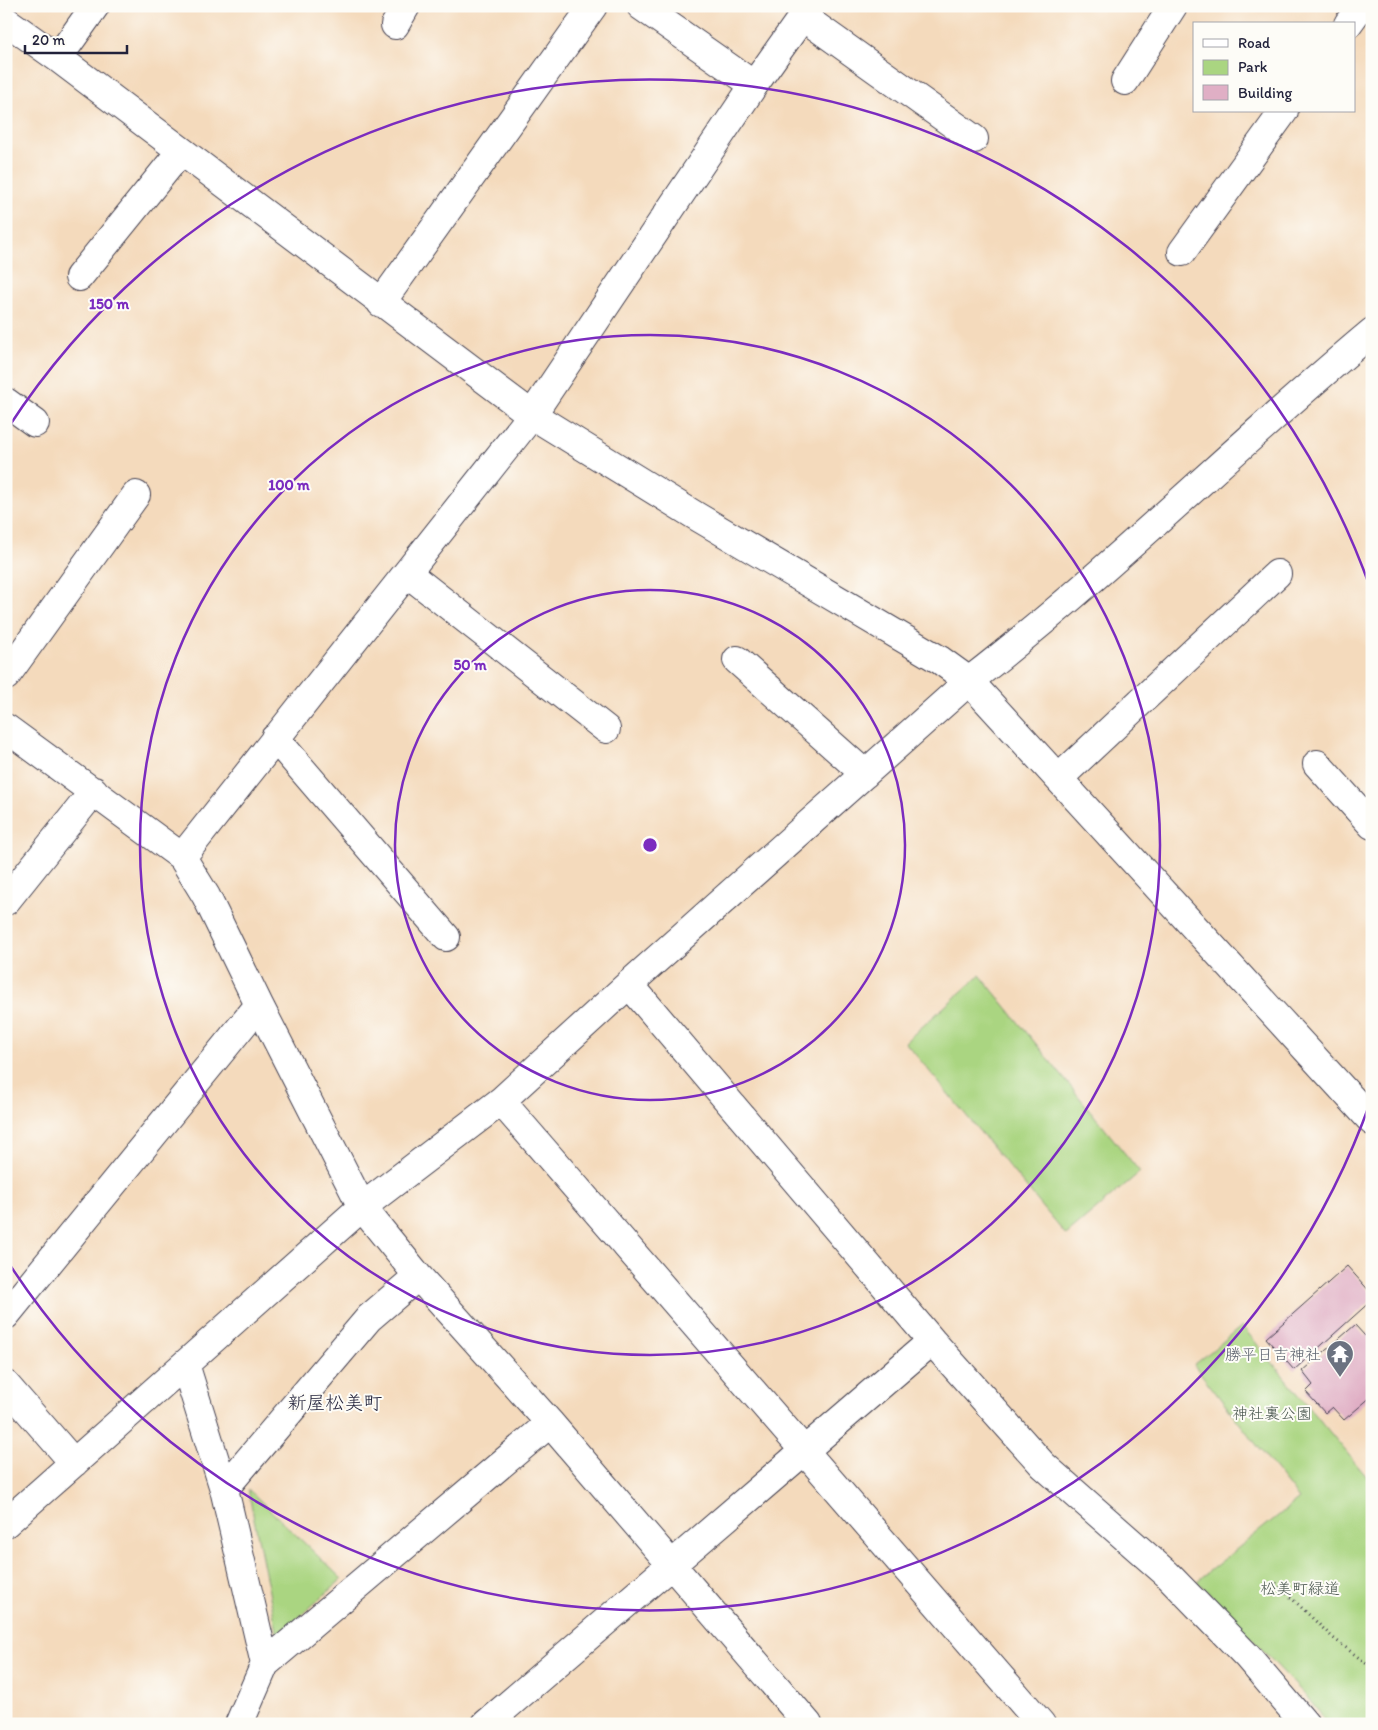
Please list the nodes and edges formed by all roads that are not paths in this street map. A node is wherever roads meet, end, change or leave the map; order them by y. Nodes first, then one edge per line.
1 (95, 6) edge
2 (592, 6) edge
3 (641, 6) edge
4 (1173, 6) edge
5 (1361, 6) edge
6 (806, 12) edge
7 (6, 21) edge
8 (1349, 22) edge
9 (58, 58) junction
10 (1125, 81) dead end
11 (754, 85) junction
12 (1283, 112) edge
13 (974, 139) dead end
14 (181, 151) junction
15 (1182, 252) dead end
16 (78, 277) dead end
17 (381, 303) junction
18 (1372, 332) edge
19 (6, 402) edge
20 (532, 415) junction
21 (35, 424) dead end
22 (136, 495) dead end
23 (407, 573) junction
24 (1277, 574) dead end
25 (737, 660) dead end
26 (6, 676) edge
27 (969, 681) junction
28 (6, 728) edge
29 (606, 729) dead end
30 (276, 738) junction
31 (1317, 764) dead end
32 (865, 774) junction
33 (1059, 778) junction
34 (94, 791) junction
35 (1372, 825) edge
36 (182, 857) junction
37 (6, 901) edge
38 (446, 937) dead end
39 (629, 984) junction
40 (259, 1005) junction
41 (501, 1101) junction
42 (1372, 1121) edge
43 (362, 1207) junction
44 (418, 1276) junction
45 (6, 1315) edge
46 (932, 1342) junction
47 (185, 1364) junction
48 (6, 1386) edge
49 (550, 1423) junction
50 (804, 1451) junction
51 (74, 1463) junction
52 (224, 1489) junction
53 (6, 1523) edge
54 (671, 1566) junction
55 (265, 1664) junction
56 (239, 1724) edge
57 (486, 1724) edge
58 (808, 1724) edge
59 (1041, 1724) edge
60 (1305, 1724) edge

1 - 9 street
2 - 17 street
3 - 11 street
4 - 10 street
5 - 8 street
6 - 11 street
6 - 13 street
7 - 9 street
9 - 14 street
11 - 20 street
12 - 15 street
14 - 16 street
14 - 17 street
17 - 20 street
18 - 27 street
19 - 21 street
20 - 23 street
20 - 27 street
22 - 26 street
23 - 29 street
23 - 30 street
24 - 33 street
25 - 32 street
27 - 32 street
27 - 33 street
28 - 34 street
30 - 36 street
30 - 38 street
31 - 35 street
32 - 39 street
33 - 42 street
34 - 36 street
34 - 37 street
36 - 40 street
39 - 41 street
39 - 46 street
40 - 43 street
40 - 45 street
41 - 43 street
41 - 50 street
43 - 44 street
43 - 47 street
44 - 49 street
44 - 52 street
46 - 50 street
46 - 60 street
47 - 51 street
47 - 52 street
48 - 51 street
49 - 54 street
49 - 55 street
50 - 54 street
50 - 59 street
51 - 53 street
52 - 55 street
54 - 57 street
54 - 58 street
55 - 56 street

